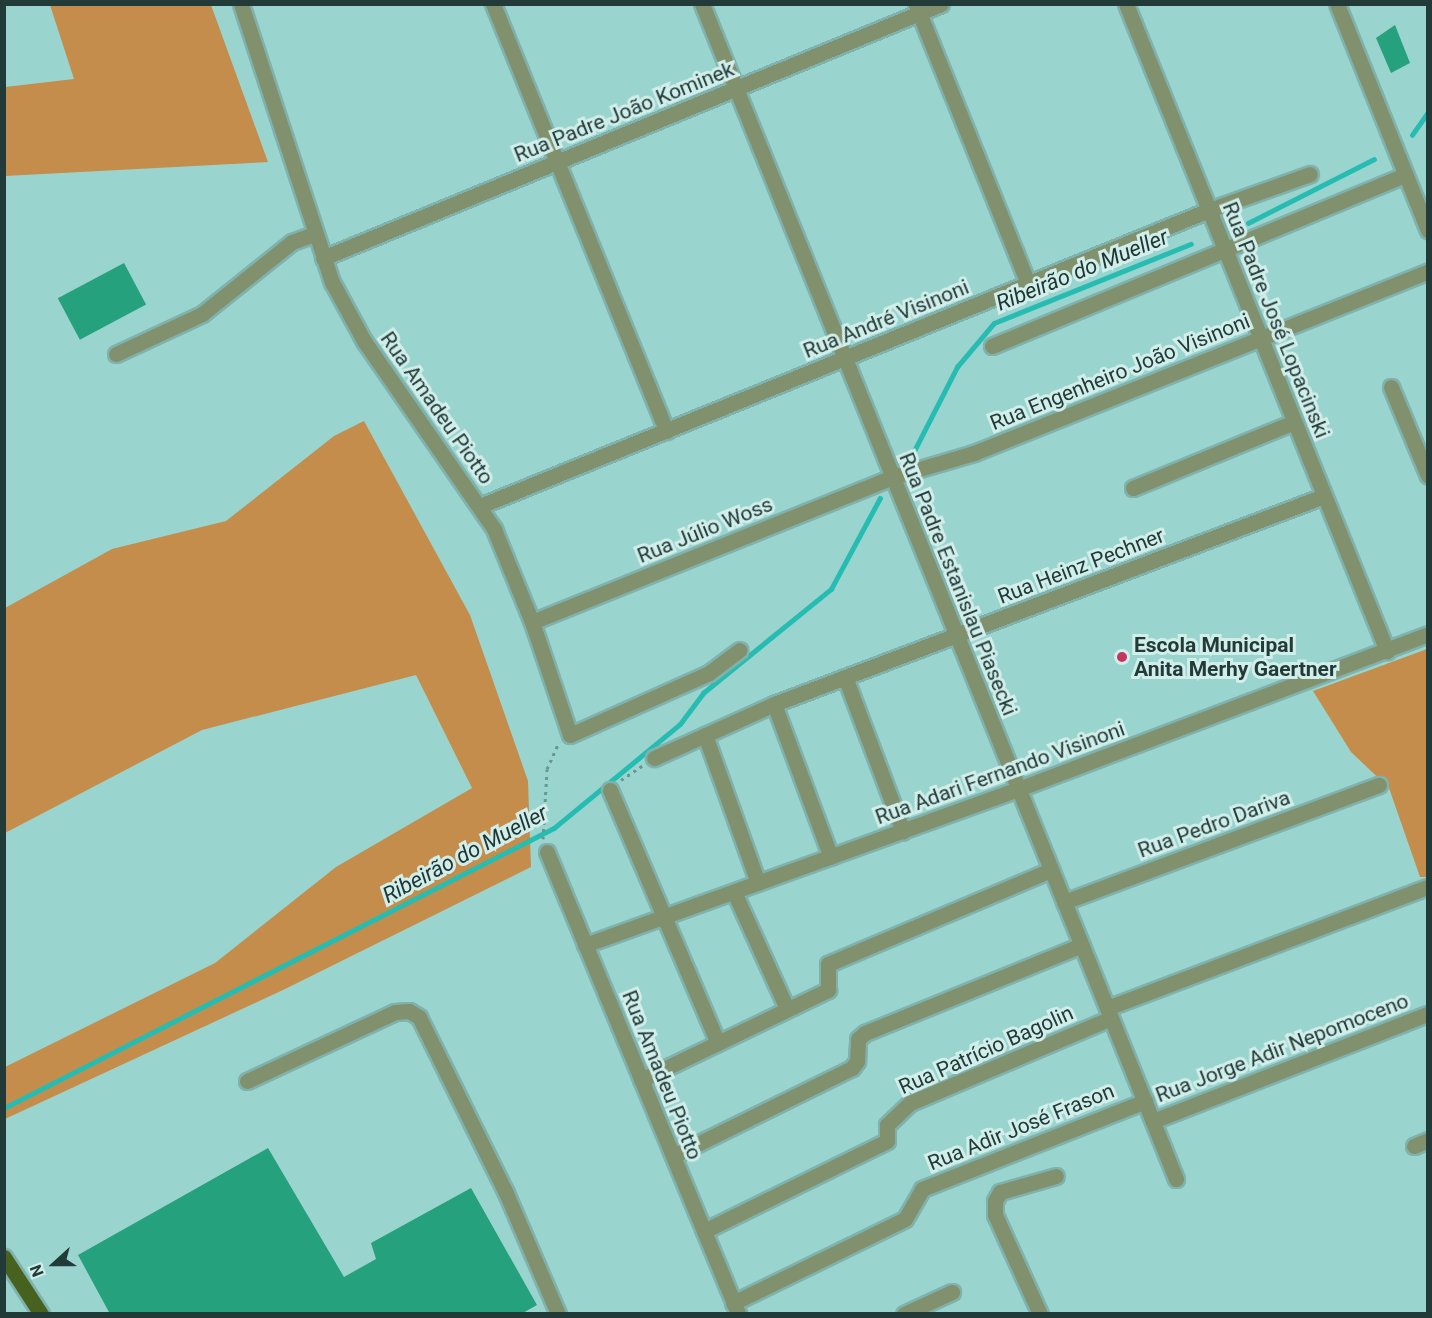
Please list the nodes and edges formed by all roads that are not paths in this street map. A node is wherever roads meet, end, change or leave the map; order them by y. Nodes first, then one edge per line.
1 (241, 4) edge
2 (494, 4) edge
3 (702, 4) edge
4 (941, 4) edge
5 (1126, 4) edge
6 (1337, 4) edge
7 (917, 9) edge
8 (736, 89) junction
9 (557, 162) junction
10 (1310, 174) dead end
11 (1405, 175) junction
12 (1209, 210) junction
13 (1428, 230) edge
14 (315, 234) junction
15 (1225, 251) junction
16 (323, 258) junction
17 (1428, 271) edge
18 (1028, 283) junction
19 (1260, 338) junction
20 (992, 346) dead end
21 (116, 354) dead end
22 (844, 358) junction
23 (1391, 387) dead end
24 (1294, 422) junction
25 (666, 431) junction
26 (1428, 476) edge
27 (892, 477) junction
28 (1133, 488) dead end
29 (1324, 496) junction
30 (480, 507) junction
31 (532, 622) junction
32 (1428, 634) edge
33 (956, 635) junction
34 (739, 650) dead end
35 (1387, 651) junction
36 (845, 677) junction
37 (774, 704) junction
38 (705, 735) junction
39 (654, 758) road end
40 (1379, 785) dead end
41 (1018, 789) junction
42 (610, 790) road end
43 (903, 831) junction
44 (547, 852) dead end
45 (831, 857) junction
46 (1051, 870) junction
47 (758, 883) junction
48 (1428, 887) edge
49 (734, 892) junction
50 (1064, 902) junction
51 (665, 914) junction
52 (585, 945) junction
53 (1082, 945) junction
54 (787, 1009) junction
55 (1109, 1013) junction
56 (1428, 1014) edge
57 (718, 1043) junction
58 (642, 1080) junction
59 (247, 1081) dead end
60 (1145, 1101) junction
61 (1153, 1121) junction
62 (673, 1156) junction
63 (1056, 1176) dead end
64 (1176, 1179) dead end
65 (704, 1231) junction
66 (4, 1257) edge
67 (952, 1292) dead end
68 (736, 1308) edge
69 (40, 1314) edge
70 (558, 1314) edge
71 (904, 1314) edge
72 (1040, 1314) edge

1 - 14 street, Rua Amadeu Piotto
2 - 9 street
3 - 8 street, Rua Padre Estanislau Piasecki
4 - 7 street, Rua Padre João Kominek
5 - 12 street, Rua Padre José Lopacinski
6 - 11 street
7 - 8 street, Rua Padre João Kominek
7 - 18 street
8 - 9 street, Rua Padre João Kominek
8 - 22 street, Rua Padre Estanislau Piasecki
9 - 16 street, Rua Padre João Kominek
9 - 25 street
10 - 12 street, Rua André Visinoni
11 - 13 street
11 - 15 street
12 - 15 street, Rua Padre José Lopacinski
12 - 18 street, Rua André Visinoni
14 - 16 street, Rua Amadeu Piotto
14 - 21 street
15 - 19 street, Rua Padre José Lopacinski
15 - 20 street
16 - 30 street, Rua Amadeu Piotto
17 - 19 street, Rua Engenheiro João Visinoni
18 - 22 street, Rua André Visinoni
19 - 24 street, Rua Padre José Lopacinski
19 - 27 street, Rua Engenheiro João Visinoni
22 - 25 street, Rua André Visinoni
22 - 27 street, Rua Padre Estanislau Piasecki
23 - 26 street
24 - 28 street
24 - 29 street, Rua Padre José Lopacinski
25 - 30 street, Rua André Visinoni
27 - 31 street, Rua Júlio Woss
27 - 33 street, Rua Padre Estanislau Piasecki
29 - 33 street, Rua Heinz Pechner
29 - 35 street, Rua Padre José Lopacinski
30 - 31 street, Rua Amadeu Piotto
31 - 34 street, Rua Amadeu Piotto
32 - 35 street, Rua Adari Fernando Visinoni
33 - 36 street, Rua Heinz Pechner
33 - 41 street, Rua Padre Estanislau Piasecki
35 - 41 street, Rua Adari Fernando Visinoni
36 - 37 street, Rua Heinz Pechner
36 - 43 street
37 - 38 street, Rua Heinz Pechner
37 - 45 street
38 - 39 street, Rua Heinz Pechner
38 - 47 street
40 - 50 street, Rua Pedro Dariva
41 - 43 street, Rua Adari Fernando Visinoni
41 - 46 street, Rua Padre Estanislau Piasecki
42 - 51 street
43 - 45 street, Rua Adari Fernando Visinoni
44 - 52 street, Rua Amadeu Piotto
45 - 47 street, Rua Adari Fernando Visinoni
46 - 50 street, Rua Padre Estanislau Piasecki
46 - 54 street
47 - 49 street, Rua Adari Fernando Visinoni
48 - 55 street, Rua Patrício Bagolin
49 - 51 street, Rua Adari Fernando Visinoni
49 - 54 street
50 - 53 street, Rua Padre Estanislau Piasecki
51 - 52 street, Rua Adari Fernando Visinoni
51 - 57 street
52 - 58 street, Rua Amadeu Piotto
53 - 55 street, Rua Padre Estanislau Piasecki
53 - 62 street
54 - 57 street
55 - 60 street, Rua Padre Estanislau Piasecki
55 - 65 street, Rua Patrício Bagolin
56 - 61 street, Rua Jorge Adir Nepomoceno
57 - 58 street
58 - 62 street, Rua Amadeu Piotto
59 - 70 street
60 - 61 street, Rua Padre Estanislau Piasecki
60 - 68 street, Rua Adir José Frason
61 - 64 street, Rua Padre Estanislau Piasecki
62 - 65 street, Rua Amadeu Piotto
63 - 72 street
65 - 68 street, Rua Amadeu Piotto
66 - 69 main road
67 - 71 street

